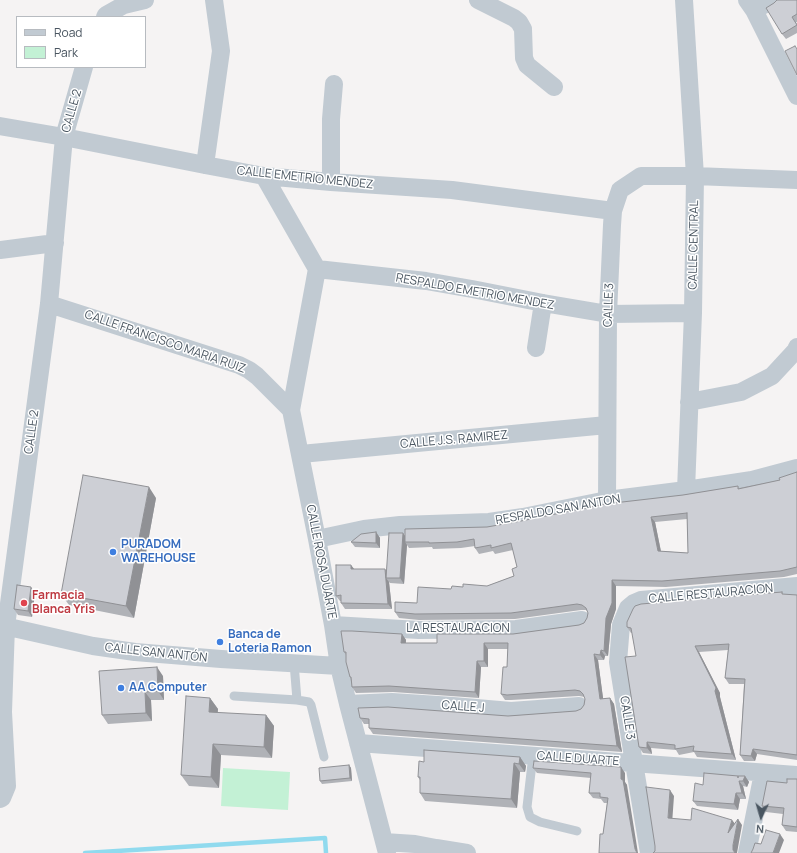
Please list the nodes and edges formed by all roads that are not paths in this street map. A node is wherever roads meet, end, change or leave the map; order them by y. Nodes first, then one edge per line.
1 (145, 0) edge
2 (214, 0) edge
3 (478, 0) edge
4 (684, 0) edge
5 (773, 0) edge
6 (750, 5) edge
7 (106, 16) edge
8 (84, 68) edge
9 (334, 84) dead end
10 (554, 87) dead end
11 (797, 96) edge
12 (0, 126) edge
13 (64, 137) junction
14 (205, 165) junction
15 (264, 176) junction
16 (695, 176) junction
17 (797, 180) edge
18 (330, 182) junction
19 (613, 211) junction
20 (55, 243) junction
21 (0, 250) edge
22 (317, 269) junction
23 (49, 304) junction
24 (543, 304) junction
25 (693, 313) junction
26 (608, 314) junction
27 (797, 347) edge
28 (536, 348) dead end
29 (689, 402) junction
30 (291, 410) junction
31 (607, 425) junction
32 (301, 454) junction
33 (797, 468) edge
34 (686, 490) junction
35 (607, 500) junction
36 (317, 540) junction
37 (797, 586) edge
38 (628, 608) joint
39 (582, 620) dead end
40 (3, 625) edge
41 (333, 626) junction
42 (294, 663) junction
43 (339, 666) junction
44 (234, 696) dead end
45 (296, 700) junction
46 (348, 704) junction
47 (579, 706) dead end
48 (1, 712) edge
49 (358, 742) junction
50 (533, 755) junction
51 (324, 756) dead end
52 (634, 763) junction
53 (763, 772) junction
54 (797, 775) edge
55 (1, 799) edge
56 (577, 831) dead end
57 (385, 848) edge
58 (466, 853) edge
59 (649, 853) edge
60 (747, 853) edge

1 - 7 street
2 - 14 street
3 - 10 street
4 - 16 street, CALLE CENTRAL
5 - 6 street
6 - 11 street
8 - 13 street, CALLE 2
9 - 18 street
12 - 13 street, CALLE EMETRIO MENDEZ
13 - 14 street, CALLE EMETRIO MENDEZ
13 - 20 street, CALLE 2
14 - 15 street, CALLE EMETRIO MENDEZ
15 - 18 street, CALLE EMETRIO MENDEZ
15 - 22 street
16 - 17 street, CALLE 3
16 - 19 street, CALLE 3
16 - 25 street, CALLE CENTRAL
18 - 19 street, CALLE EMETRIO MENDEZ
19 - 26 street, CALLE 3
20 - 21 street
20 - 23 street, CALLE 2
22 - 24 street, RESPALDO EMETRIO MENDEZ
22 - 30 street, CALLE ROSA DUARTE
23 - 30 street, CALLE FRANCISCO MARIA RUIZ
23 - 40 street, CALLE 2
24 - 26 street, RESPALDO EMETRIO MENDEZ
24 - 28 street
25 - 26 street, RESPALDO EMETRIO MENDEZ
25 - 29 street, CALLE CENTRAL
26 - 31 street, CALLE 3
27 - 29 street
29 - 34 street, CALLE CENTRAL
30 - 32 street, CALLE ROSA DUARTE
31 - 32 street, CALLE J.S. RAMIREZ
31 - 35 street, CALLE 3
32 - 36 street, CALLE ROSA DUARTE
33 - 34 street, RESPALDO SAN ANTON
34 - 35 street, RESPALDO SAN ANTON
35 - 36 street, RESPALDO SAN ANTON
36 - 41 street, CALLE ROSA DUARTE
37 - 38 street, CALLE RESTAURACION
38 - 52 street, CALLE 3
39 - 41 street, LA RESTAURACION
40 - 42 street, CALLE SAN ANTÓN
40 - 48 street, CALLE 2
41 - 43 street, CALLE ROSA DUARTE
42 - 43 street, CALLE SAN ANTÓN
42 - 45 lane
43 - 46 street, CALLE ROSA DUARTE
44 - 45 lane
45 - 51 lane
46 - 47 street, CALLE J
46 - 49 street, CALLE ROSA DUARTE
48 - 55 street, CALLE 2
49 - 50 street, CALLE DUARTE
49 - 57 street, CALLE ROSA DUARTE
50 - 52 street, CALLE DUARTE
50 - 56 lane
52 - 53 street, CALLE DUARTE
52 - 59 street, CALLE 3
53 - 54 street, CALLE DUARTE
53 - 60 street
57 - 58 street

